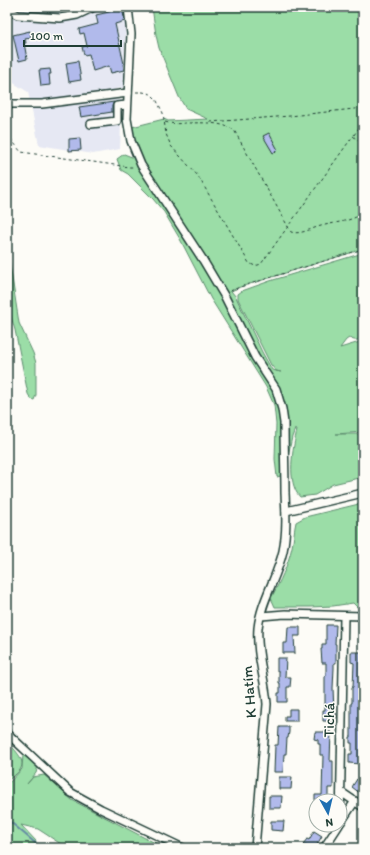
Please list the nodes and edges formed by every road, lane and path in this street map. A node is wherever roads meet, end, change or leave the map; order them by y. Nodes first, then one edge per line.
1 (7, 7) edge
2 (94, 7) edge
3 (128, 7) edge
4 (350, 7) edge
5 (363, 12) edge
6 (128, 93) junction
7 (7, 104) edge
8 (127, 105) junction
9 (363, 108) edge
10 (165, 122) junction
11 (209, 122) junction
12 (363, 122) edge
13 (91, 124) dead end
14 (7, 134) edge
15 (354, 136) junction
16 (363, 144) edge
17 (142, 165) junction
18 (363, 213) edge
19 (288, 227) junction
20 (363, 248) edge
21 (225, 297) junction
22 (363, 493) edge
23 (286, 511) junction
24 (261, 616) junction
25 (344, 616) junction
26 (363, 616) edge
27 (7, 733) edge
28 (341, 792) joint
29 (355, 801) junction
30 (363, 807) edge
31 (348, 812) edge
32 (334, 833) edge
33 (183, 848) edge
34 (255, 848) edge
35 (324, 848) edge

1 - 2 street
3 - 6 street, K Hatím
4 - 5 path
6 - 7 street
6 - 8 street, K Hatím
6 - 10 path
8 - 13 street
8 - 17 street, K Hatím
9 - 11 path
10 - 11 path
10 - 19 path
11 - 19 path
12 - 15 path
14 - 17 path
15 - 16 path
15 - 19 path
17 - 21 street, K Hatím
18 - 19 path
20 - 21 path
21 - 23 street, K Hatím
22 - 23 street
23 - 24 street, K Hatím
24 - 25 street
24 - 34 street, K Hatím
25 - 26 street
25 - 28 street, Tichá
27 - 33 street
28 - 29 street
29 - 30 street
29 - 31 street
32 - 35 street

